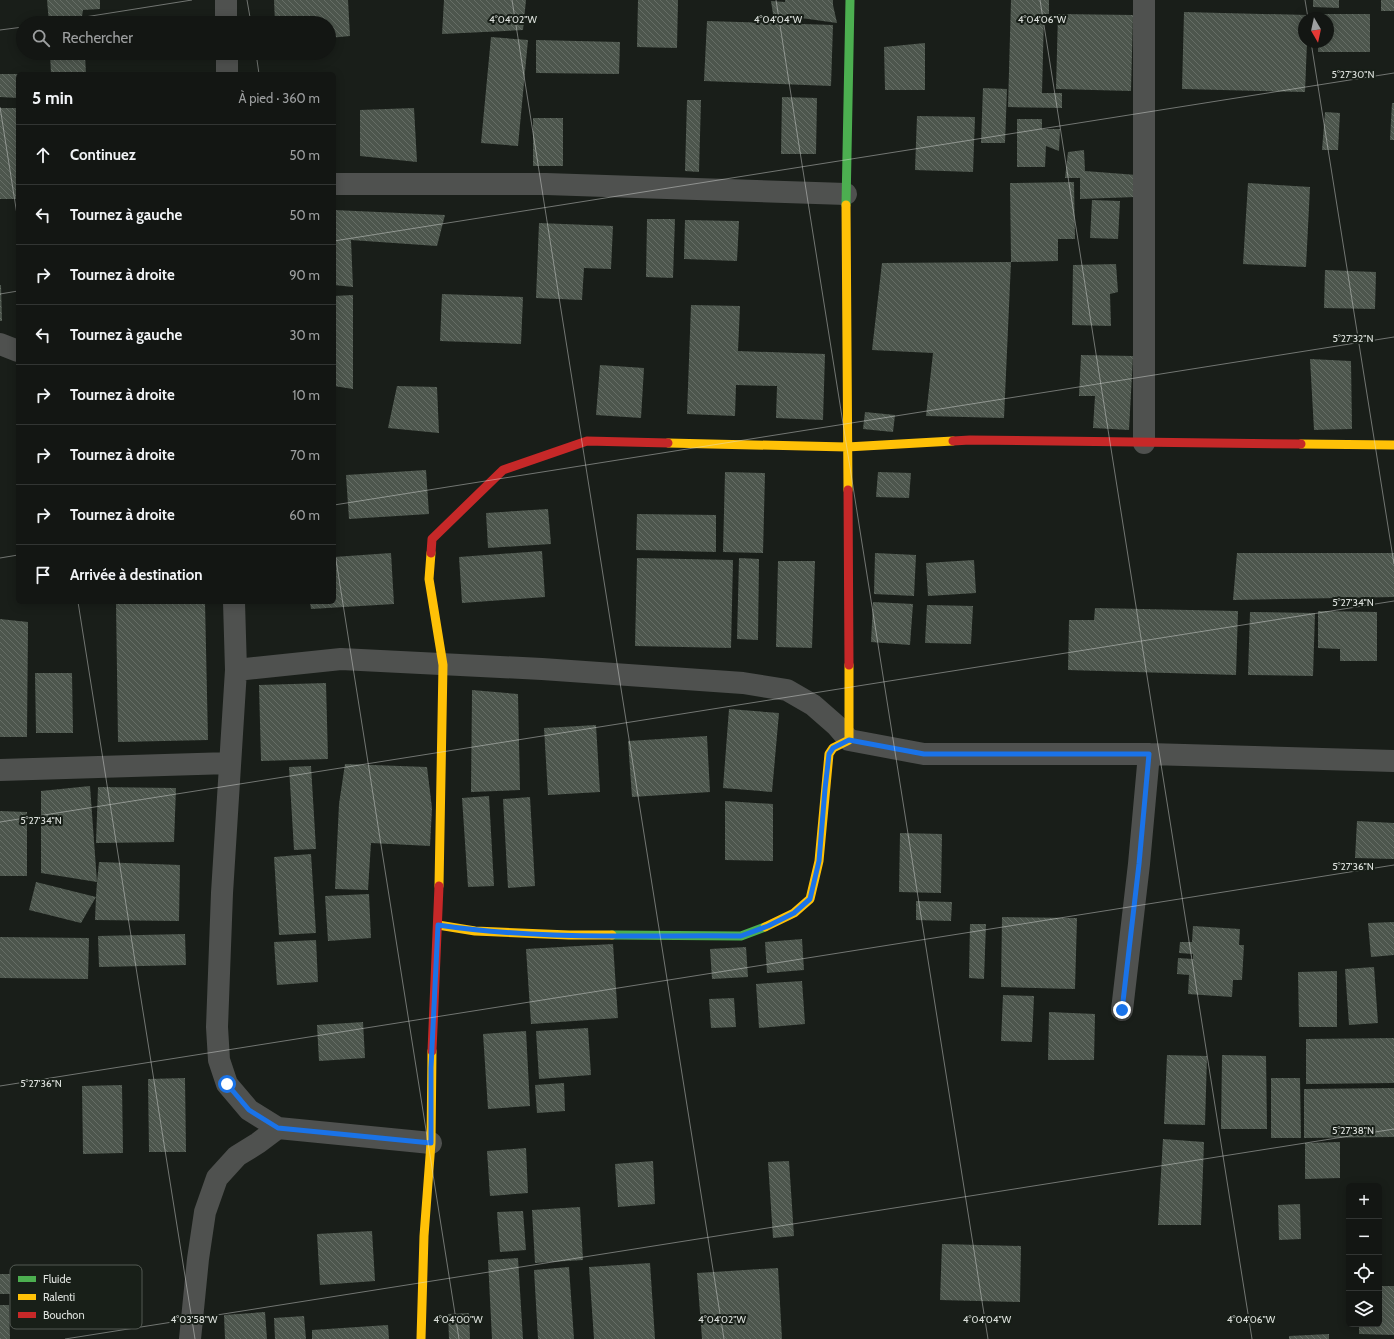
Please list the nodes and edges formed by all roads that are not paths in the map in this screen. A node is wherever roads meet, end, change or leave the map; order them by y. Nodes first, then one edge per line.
1 (226, 0) edge
2 (850, 0) edge
3 (1144, 0) edge
4 (226, 16) edge
5 (227, 60) edge
6 (227, 72) edge
7 (336, 184) edge
8 (846, 194) junction
9 (0, 344) edge
10 (16, 350) edge
11 (1144, 443) junction
12 (1394, 444) edge
13 (847, 447) junction
14 (234, 604) edge
15 (443, 665) junction
16 (236, 670) junction
17 (849, 740) junction
18 (1149, 754) junction
19 (1394, 761) edge
20 (230, 763) junction
21 (0, 770) edge
22 (438, 925) junction
23 (1122, 1010) dead end
24 (278, 1128) junction
25 (431, 1143) junction
26 (190, 1339) edge
27 (421, 1339) edge

1 - 4 street
2 - 8 street
3 - 11 street
5 - 6 street
7 - 8 street
8 - 13 street
9 - 10 street
11 - 12 street
11 - 13 street
13 - 15 street
13 - 17 street
14 - 16 street
15 - 16 street
15 - 17 street
15 - 22 street
16 - 20 street
17 - 18 street
17 - 22 street
18 - 19 street
18 - 23 street
20 - 21 street
20 - 24 street
22 - 25 street
24 - 25 street
24 - 26 street
25 - 27 street

